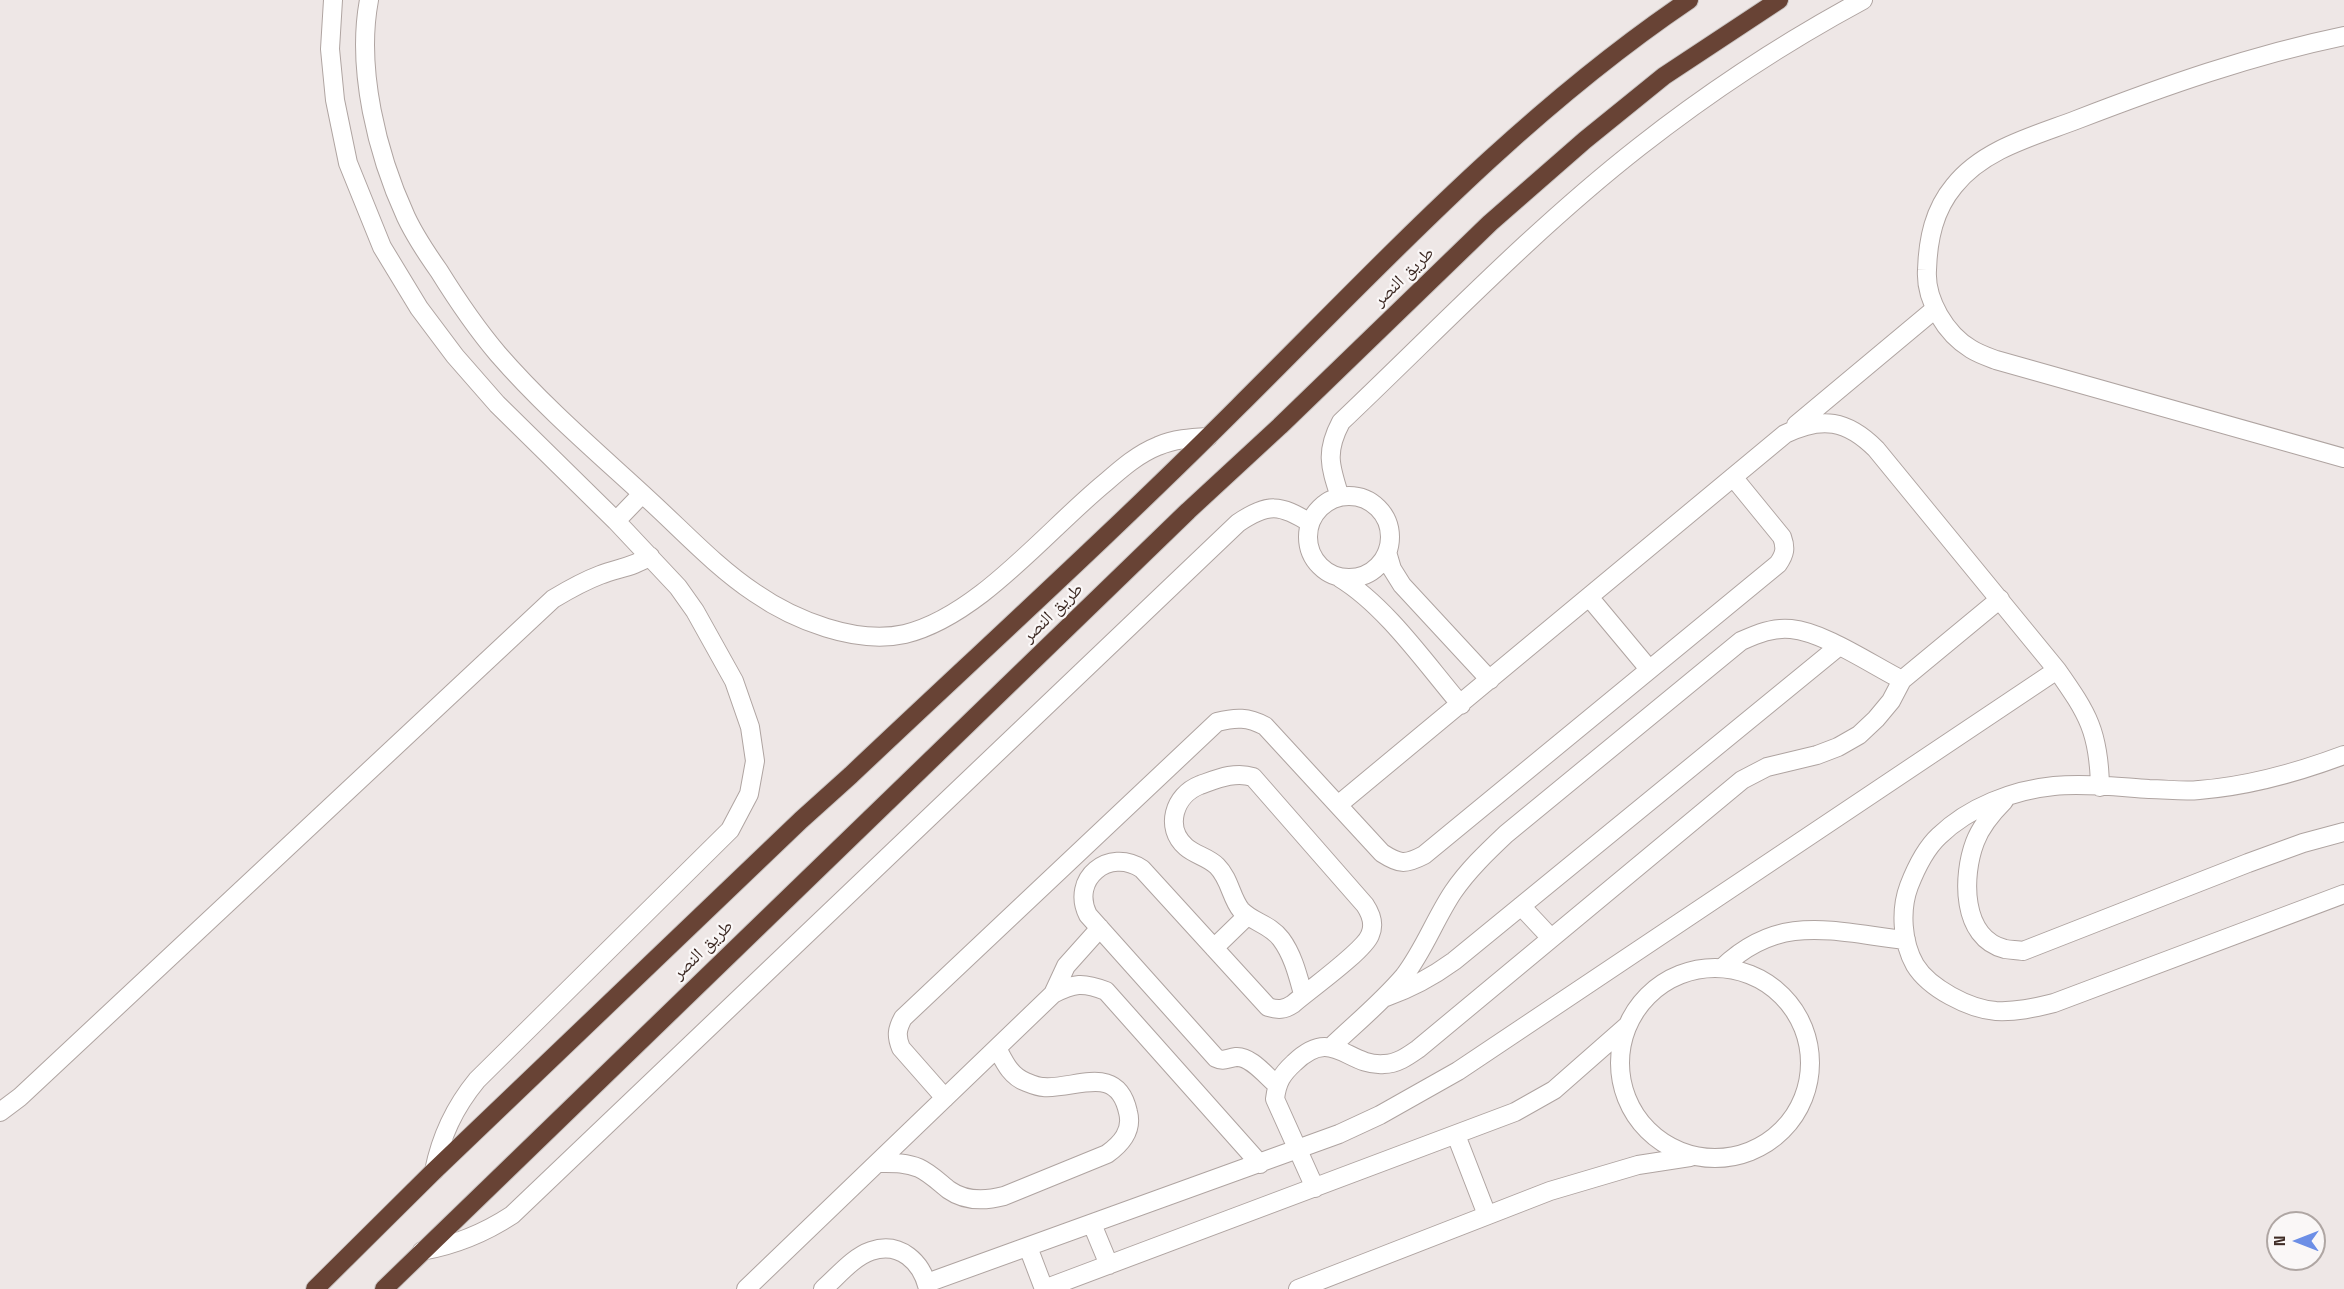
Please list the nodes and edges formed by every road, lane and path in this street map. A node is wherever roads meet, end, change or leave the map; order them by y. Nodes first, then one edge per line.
1 (333, 0) edge
2 (369, 0) edge
3 (1689, 0) edge
4 (1779, 0) edge
5 (1863, 0) edge
6 (2344, 36) edge
7 (1935, 309) junction
8 (1785, 434) junction
9 (1208, 437) junction
10 (2344, 458) edge
11 (1733, 477) junction
12 (642, 494) junction
13 (1340, 497) junction
14 (616, 521) junction
15 (1310, 523) junction
16 (1388, 552) junction
17 (650, 556) junction
18 (1340, 578) junction
19 (1589, 597) junction
20 (2000, 599) junction
21 (1838, 647) junction
22 (1649, 669) junction
23 (2057, 670) junction
24 (1490, 680) junction
25 (1902, 680) junction
26 (1461, 705) junction
27 (2344, 755) edge
28 (2100, 786) junction
29 (2010, 795) junction
30 (1338, 805) junction
31 (2344, 832) edge
32 (2344, 894) edge
33 (1521, 906) junction
34 (1247, 916) junction
35 (1100, 928) junction
36 (1551, 939) junction
37 (1906, 940) junction
38 (1214, 948) junction
39 (1722, 968) junction
40 (1053, 994) junction
41 (1303, 994) junction
42 (1384, 997) junction
43 (1628, 1025) junction
44 (1330, 1047) junction
45 (997, 1048) junction
46 (1277, 1085) junction
47 (945, 1098) junction
48 (0, 1112) edge
49 (1456, 1135) junction
50 (1297, 1151) junction
51 (1692, 1156) junction
52 (877, 1163) junction
53 (1260, 1164) junction
54 (434, 1171) junction
55 (1315, 1188) junction
56 (1487, 1215) junction
57 (1092, 1224) junction
58 (1028, 1247) junction
59 (422, 1251) junction
60 (1109, 1265) junction
61 (927, 1286) edge
62 (315, 1289) edge
63 (384, 1289) edge
64 (746, 1289) edge
65 (823, 1289) edge
66 (1044, 1289) edge
67 (1298, 1289) edge

1 - 14 street
2 - 12 street
3 - 9 highway, طريق النصر
4 - 59 highway, طريق النصر
5 - 13 street
6 - 7 street
7 - 8 street
7 - 10 street
8 - 11 street
8 - 20 street
9 - 12 street
9 - 54 highway, طريق النصر
11 - 19 street
11 - 22 street
12 - 14 street
13 - 15 street
13 - 16 street
14 - 17 street
15 - 18 street
15 - 59 street
16 - 18 street
16 - 24 street
17 - 48 street
17 - 54 street
18 - 26 street
19 - 22 street
19 - 24 street
20 - 23 street
20 - 25 street
21 - 25 street
21 - 33 street
21 - 42 street
22 - 30 street
23 - 28 street
23 - 50 street
24 - 26 street
25 - 36 street
26 - 30 street
27 - 28 street
28 - 29 street
29 - 31 street
29 - 37 street
30 - 47 street
32 - 37 street
33 - 36 street
33 - 42 street
34 - 38 street
34 - 41 street
34 - 41 street
35 - 38 street
35 - 40 street
35 - 46 street
36 - 44 street
37 - 39 street
38 - 41 street
39 - 43 street
39 - 51 street
40 - 45 street
40 - 53 street
42 - 44 street
43 - 49 street
43 - 51 street
44 - 46 street
45 - 47 street
45 - 52 street
46 - 50 street
47 - 52 street
49 - 55 street
49 - 56 street
50 - 53 street
50 - 55 street
51 - 56 street
52 - 64 street
53 - 57 street
54 - 62 highway, طريق النصر
55 - 60 street
56 - 67 street
57 - 58 street
57 - 60 street
58 - 61 street
58 - 66 street
59 - 63 highway, طريق النصر
60 - 66 street
61 - 65 street

